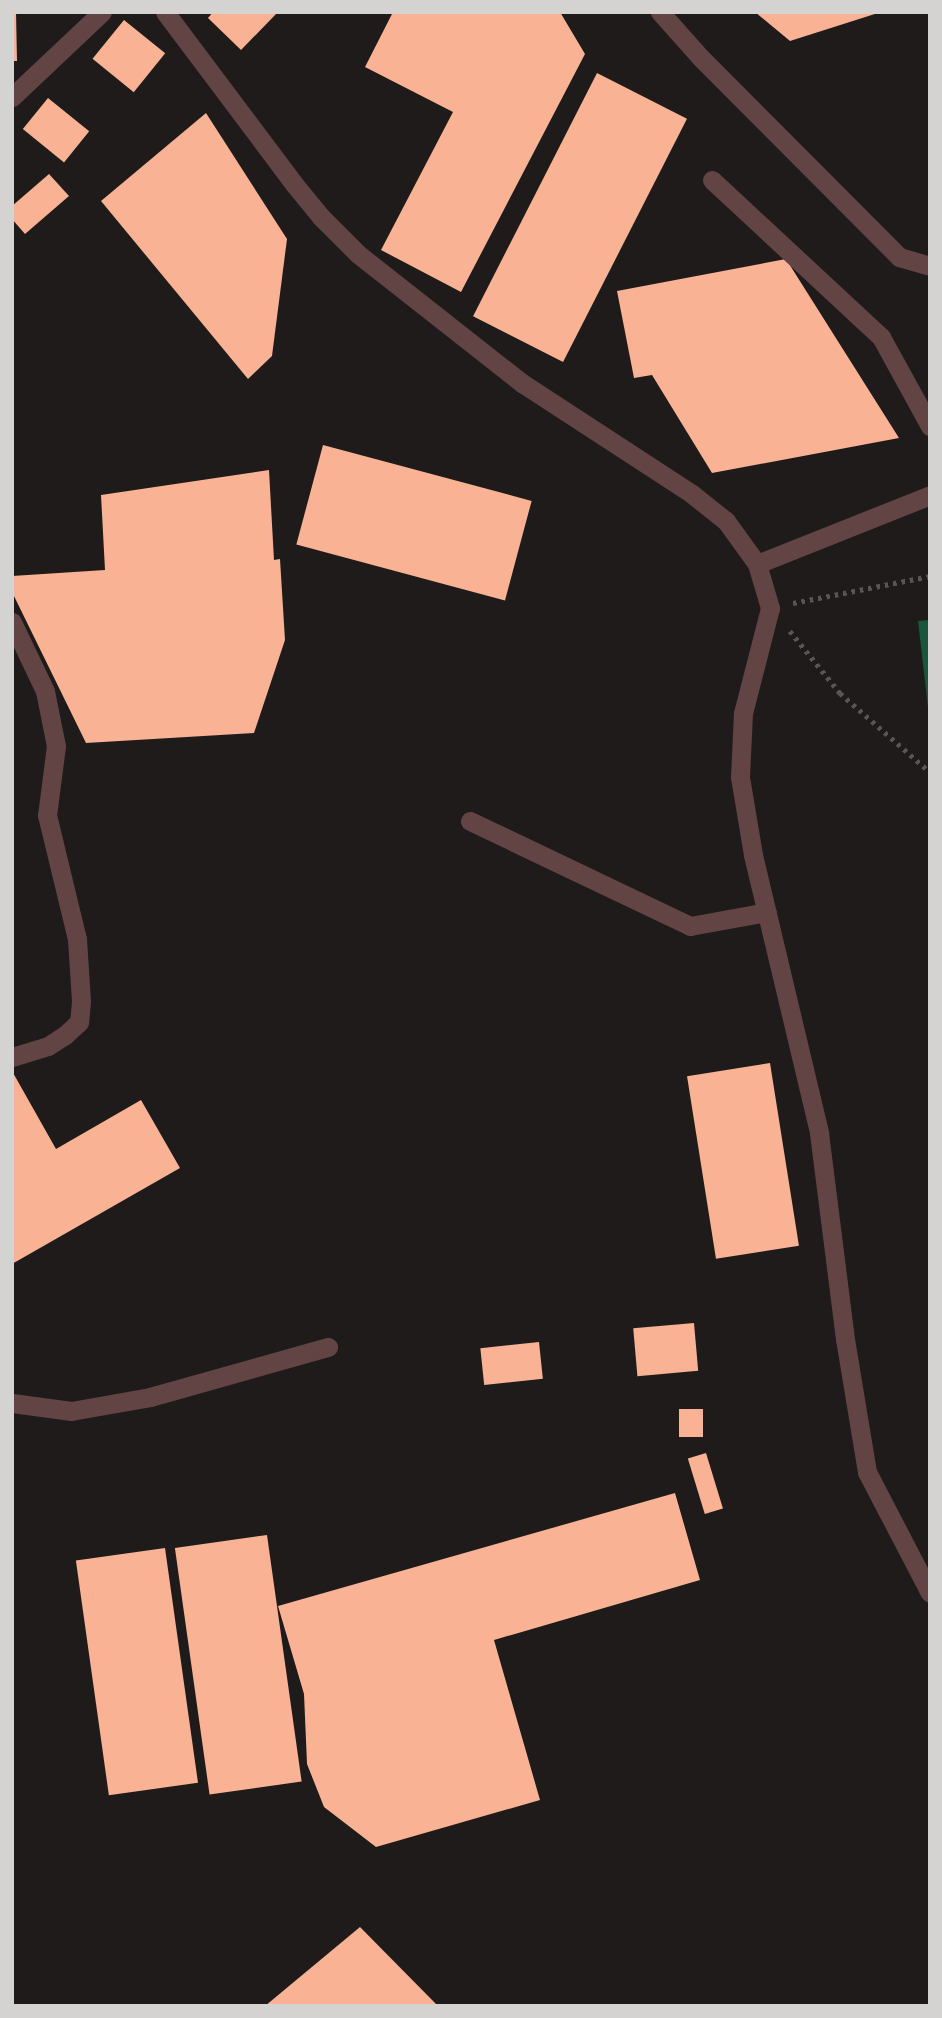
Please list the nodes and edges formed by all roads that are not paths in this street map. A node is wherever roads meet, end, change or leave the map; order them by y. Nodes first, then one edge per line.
1 (102, 12) edge
2 (165, 12) edge
3 (660, 12) edge
4 (12, 97) edge
5 (712, 180) dead end
6 (930, 266) edge
7 (930, 426) edge
8 (930, 495) edge
9 (757, 564) junction
10 (12, 622) edge
11 (470, 821) dead end
12 (767, 912) junction
13 (12, 1057) edge
14 (328, 1346) dead end
15 (12, 1403) edge
16 (930, 1593) edge

1 - 4 street
2 - 9 street
3 - 6 street
5 - 7 street
8 - 9 street
9 - 12 street
10 - 13 street
11 - 12 street
12 - 16 street
14 - 15 street

